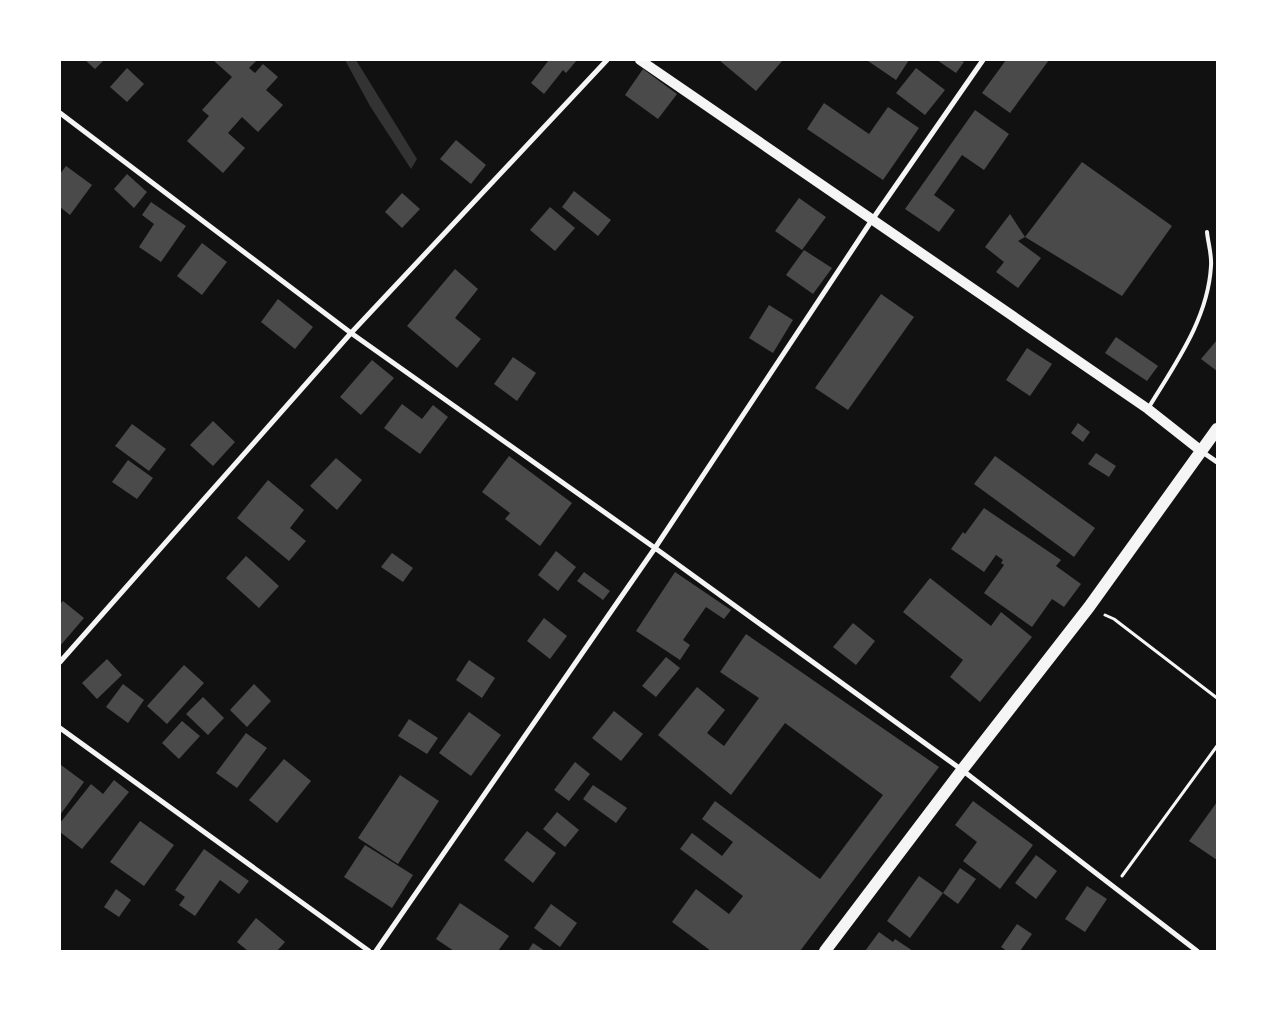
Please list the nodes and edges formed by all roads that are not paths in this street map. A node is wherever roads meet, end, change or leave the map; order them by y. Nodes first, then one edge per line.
1 (606, 60) edge
2 (640, 60) edge
3 (983, 60) edge
4 (60, 113) edge
5 (872, 220) junction
6 (1207, 232) dead end
7 (351, 333) junction
8 (1148, 409) junction
9 (1217, 428) edge
10 (1200, 450) junction
11 (1217, 462) edge
12 (656, 548) junction
13 (60, 662) edge
14 (60, 728) edge
15 (962, 770) junction
16 (369, 951) edge
17 (376, 951) edge
18 (826, 951) edge
19 (1197, 951) edge

1 - 7 street
2 - 5 main road
3 - 5 street
4 - 7 street
5 - 8 main road
5 - 12 street
6 - 8 lane
7 - 12 street
7 - 13 street
8 - 10 main road
9 - 10 main road
10 - 11 street
10 - 15 main road
12 - 15 street
12 - 17 street
14 - 16 street
15 - 18 main road
15 - 19 street

